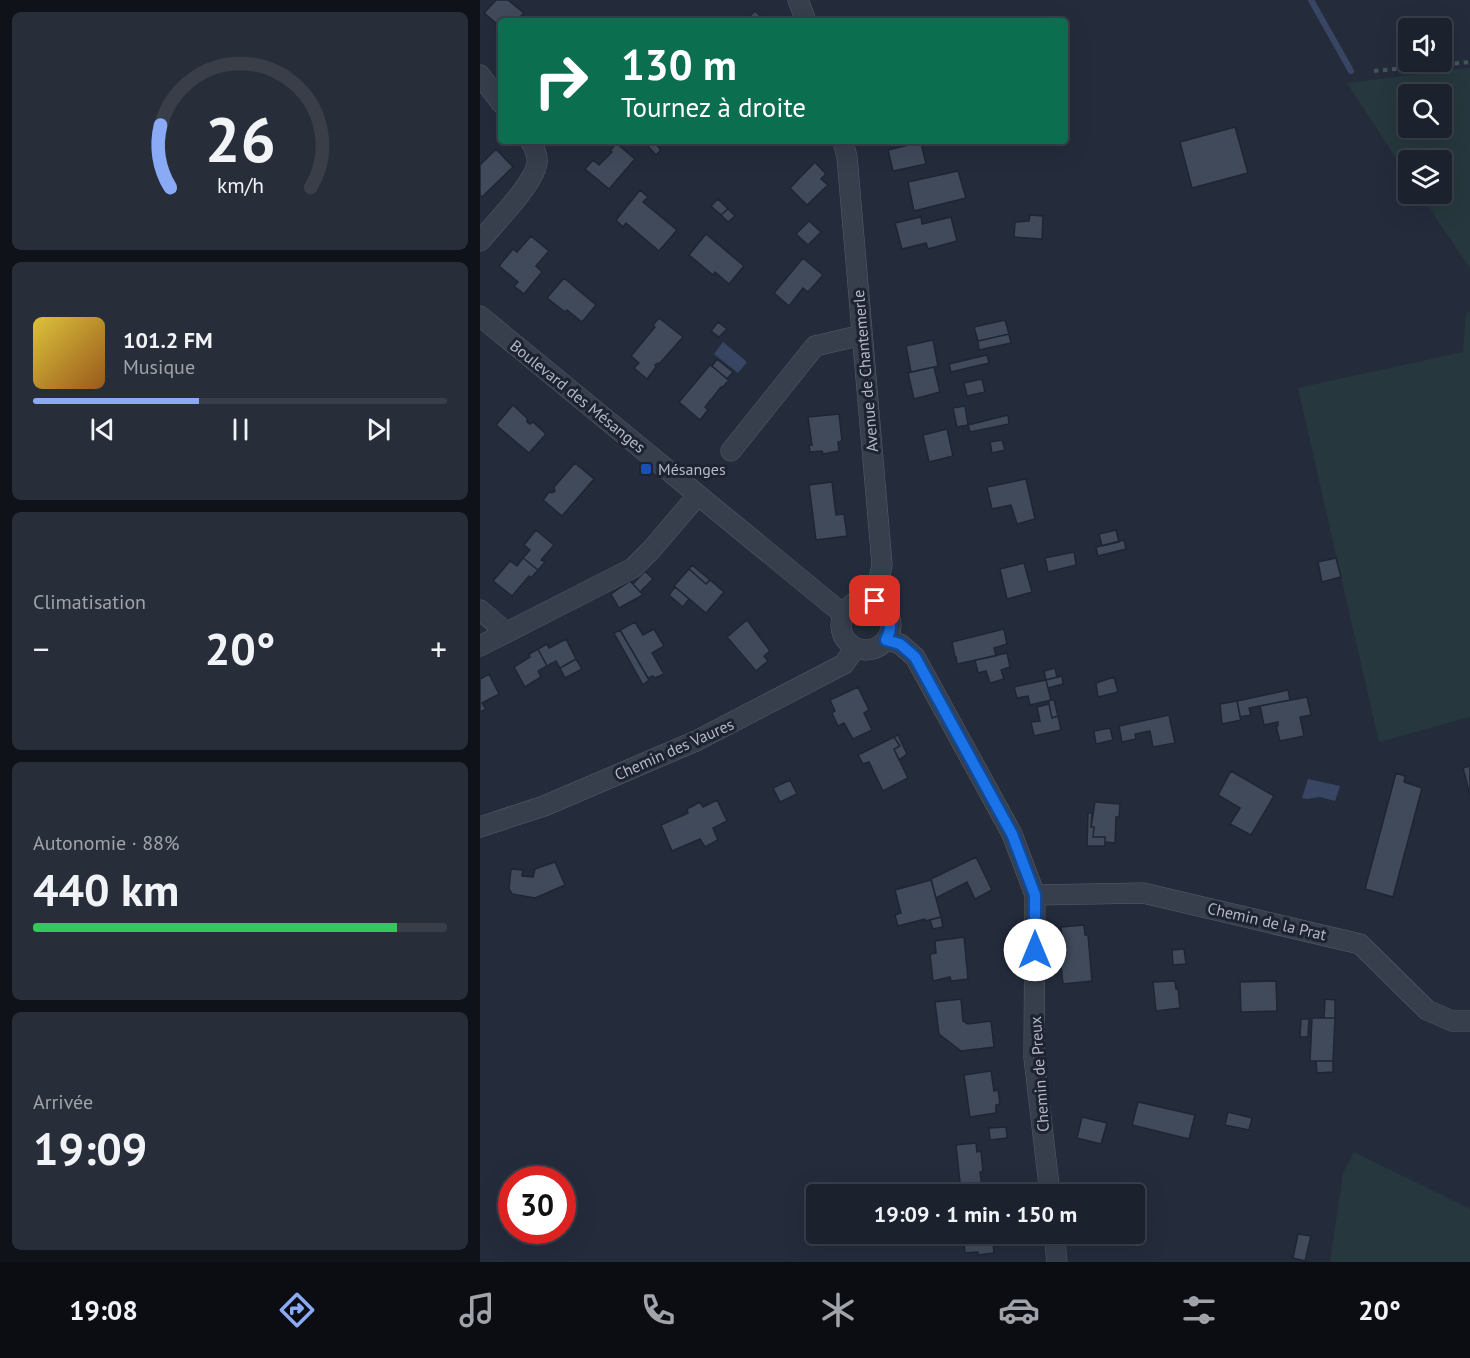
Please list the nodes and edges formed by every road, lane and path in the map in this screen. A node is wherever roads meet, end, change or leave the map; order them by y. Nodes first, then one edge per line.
1 (798, 0) edge
2 (805, 18) edge
3 (1470, 63) edge
4 (1374, 72) dead end
5 (480, 75) edge
6 (498, 99) edge
7 (532, 144) edge
8 (844, 144) edge
9 (480, 241) edge
10 (480, 316) edge
11 (862, 335) junction
12 (731, 451) dead end
13 (698, 495) junction
14 (875, 601) junction
15 (480, 610) edge
16 (843, 614) junction
17 (506, 632) junction
18 (886, 640) junction
19 (480, 646) edge
20 (855, 648) junction
21 (480, 827) edge
22 (1035, 895) junction
23 (1470, 1021) edge
24 (1049, 1184) edge
25 (1055, 1244) edge
26 (1057, 1262) edge

1 - 2 street
3 - 4 path
5 - 6 street
7 - 9 street
8 - 11 street, Avenue de Chantemerle
10 - 13 street, Boulevard des Mésanges
11 - 12 street
11 - 14 street, Avenue de Chantemerle
13 - 16 street, Boulevard des Mésanges
13 - 17 street
14 - 16 street
14 - 18 street
15 - 17 street
16 - 20 street
17 - 19 street
18 - 20 street
18 - 22 street, Chemin de Preux
20 - 21 street, Chemin des Vaures
22 - 23 street, Chemin de la Prat
22 - 24 street, Chemin de Preux
25 - 26 street

